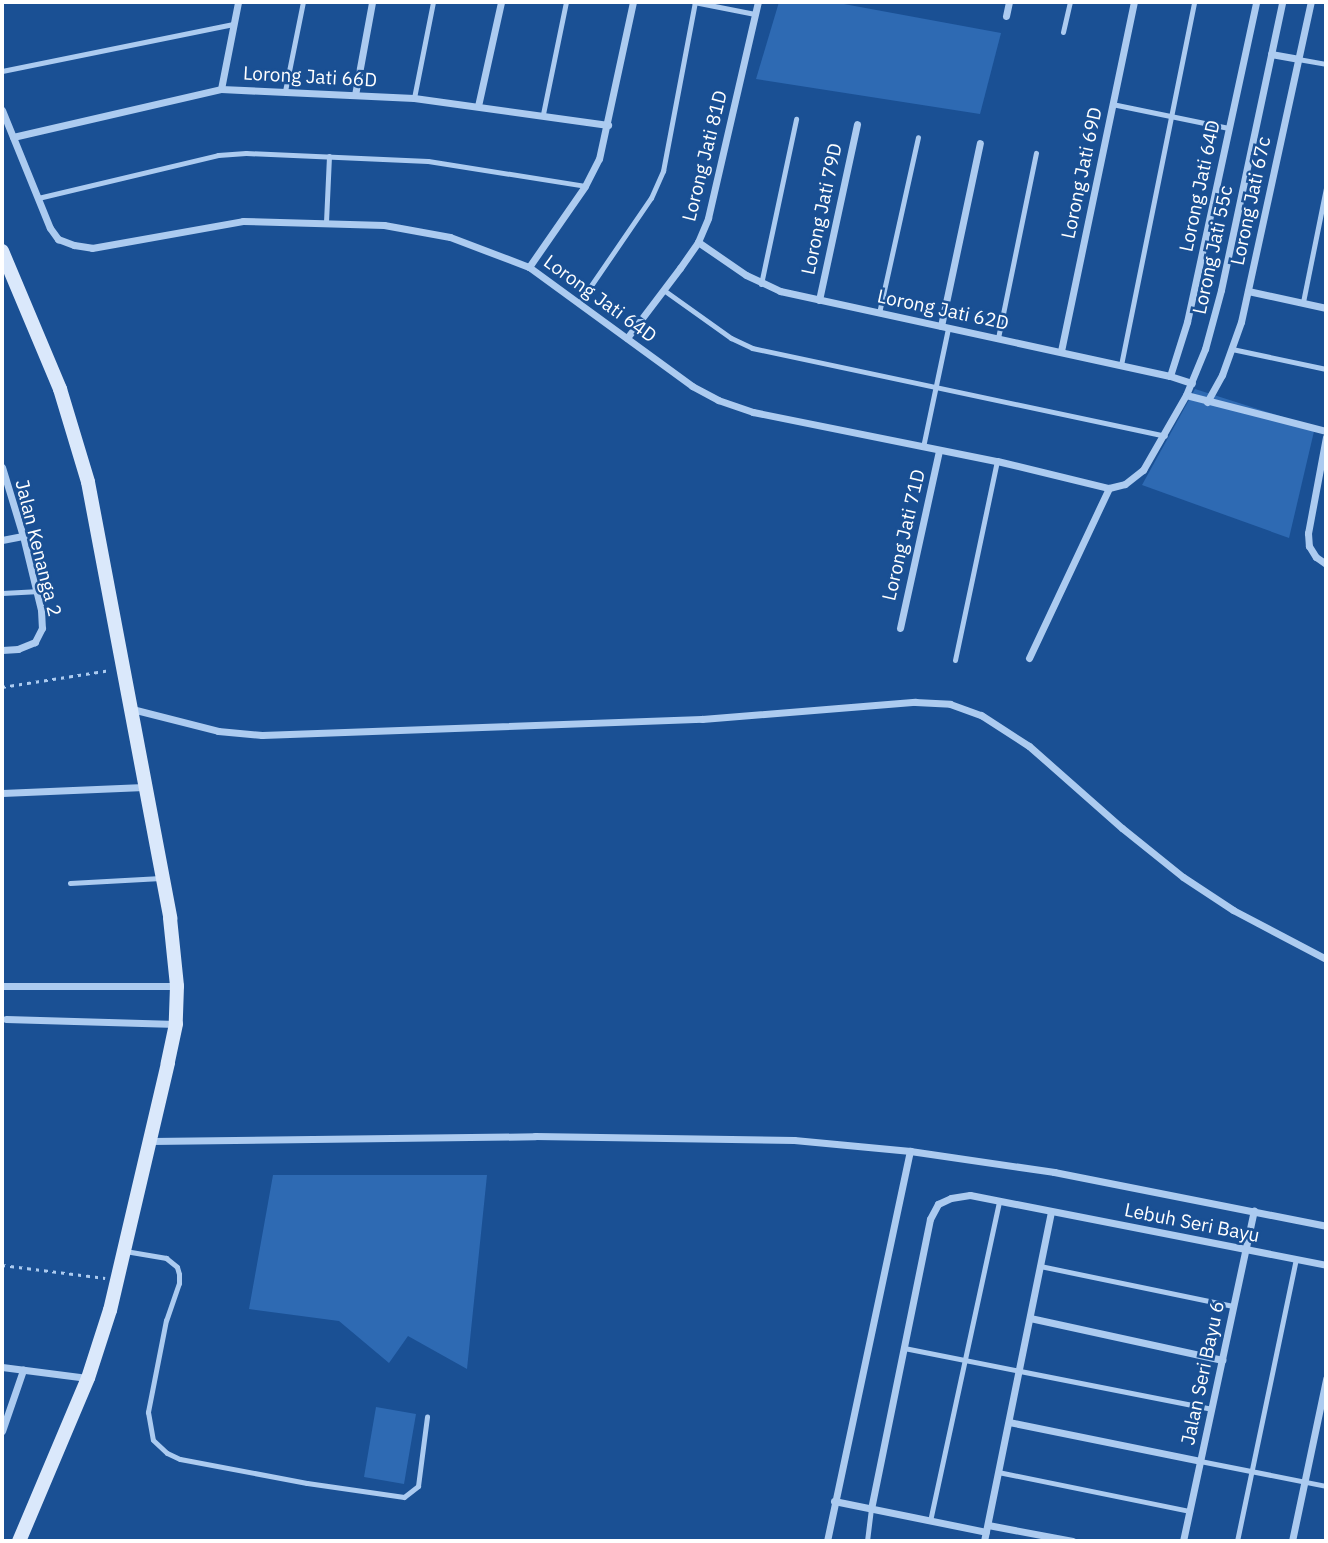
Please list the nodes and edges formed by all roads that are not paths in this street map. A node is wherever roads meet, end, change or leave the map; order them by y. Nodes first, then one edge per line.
1 (237, 2) edge
2 (303, 2) edge
3 (372, 2) edge
4 (433, 2) edge
5 (500, 2) edge
6 (566, 2) edge
7 (633, 2) edge
8 (694, 2) edge
9 (758, 2) edge
10 (1009, 2) edge
11 (1070, 2) edge
12 (1134, 2) edge
13 (1195, 2) edge
14 (1256, 2) edge
15 (1282, 2) edge
16 (1311, 2) edge
17 (755, 14) junction
18 (1006, 16) dead end
19 (233, 24) junction
20 (1063, 32) dead end
21 (1271, 54) junction
22 (1298, 59) junction
23 (1326, 64) edge
24 (2, 71) edge
25 (221, 89) junction
26 (285, 91) junction
27 (355, 95) junction
28 (414, 98) junction
29 (1112, 104) junction
30 (478, 106) junction
31 (2, 110) edge
32 (543, 114) junction
33 (1170, 116) junction
34 (796, 119) dead end
35 (857, 124) dead end
36 (608, 125) junction
37 (1228, 128) junction
38 (13, 137) junction
39 (918, 137) dead end
40 (979, 143) dead end
41 (1036, 153) dead end
42 (329, 156) junction
43 (585, 186) junction
44 (1326, 188) edge
45 (38, 198) junction
46 (326, 222) junction
47 (698, 242) junction
48 (2, 251) edge
49 (528, 267) junction
50 (761, 285) junction
51 (665, 291) junction
52 (1248, 291) junction
53 (819, 300) junction
54 (1303, 302) junction
55 (579, 303) junction
56 (1326, 308) edge
57 (879, 313) junction
58 (945, 327) junction
59 (627, 338) junction
60 (998, 338) junction
61 (1232, 349) junction
62 (1061, 351) junction
63 (1121, 365) junction
64 (1326, 369) edge
65 (1170, 376) junction
66 (1192, 383) junction
67 (935, 388) junction
68 (1186, 395) junction
69 (1208, 402) junction
70 (1326, 432) edge
71 (1164, 436) junction
72 (1326, 437) edge
73 (923, 447) junction
74 (939, 450) junction
75 (997, 461) junction
76 (2, 467) edge
77 (1125, 484) joint
78 (1109, 488) junction
79 (23, 536) junction
80 (2, 540) edge
81 (1326, 564) edge
82 (35, 591) junction
83 (2, 593) edge
84 (900, 628) dead end
85 (2, 650) edge
86 (1029, 658) dead end
87 (955, 660) dead end
88 (128, 708) junction
89 (144, 787) junction
90 (2, 793) edge
91 (163, 878) junction
92 (70, 883) dead end
93 (1326, 960) edge
94 (2, 986) edge
95 (177, 986) junction
96 (6, 1019) dead end
97 (176, 1024) junction
98 (151, 1141) junction
99 (910, 1151) junction
100 (999, 1200) junction
101 (1254, 1211) junction
102 (1051, 1212) junction
103 (1326, 1226) edge
104 (1245, 1250) junction
105 (125, 1251) junction
106 (1296, 1259) junction
107 (1326, 1265) edge
108 (1040, 1266) junction
109 (1233, 1306) junction
110 (1030, 1318) junction
111 (904, 1348) junction
112 (965, 1360) junction
113 (1222, 1360) junction
114 (2, 1367) edge
115 (23, 1370) junction
116 (1019, 1371) junction
117 (88, 1378) junction
118 (1326, 1379) edge
119 (1212, 1409) junction
120 (427, 1417) dead end
121 (1009, 1422) junction
122 (2, 1431) edge
123 (1200, 1461) junction
124 (1252, 1471) junction
125 (999, 1472) junction
126 (1305, 1482) junction
127 (1326, 1486) edge
128 (834, 1502) junction
129 (871, 1509) junction
130 (1190, 1511) junction
131 (930, 1521) junction
132 (986, 1533) edge
133 (19, 1541) edge
134 (827, 1541) edge
135 (867, 1541) edge
136 (1073, 1541) edge
137 (1183, 1541) edge
138 (1237, 1541) edge
139 (1292, 1541) edge

1 - 19 street
2 - 26 lane
3 - 27 street
4 - 28 lane
5 - 30 street
6 - 32 lane
7 - 36 street
8 - 17 lane
8 - 55 lane
9 - 17 street, Lorong Jati 81D
10 - 18 street
11 - 20 lane
12 - 29 street, Lorong Jati 69D
13 - 33 lane
14 - 37 street, Lorong Jati 64D
15 - 21 street, Lorong Jati 55c
16 - 22 street, Lorong Jati 67c
17 - 47 street, Lorong Jati 81D
19 - 24 lane
19 - 25 street
21 - 22 street
21 - 66 street, Lorong Jati 55c
22 - 23 lane
22 - 52 street, Lorong Jati 67c
25 - 26 street, Lorong Jati 66D
25 - 38 street, Lorong Jati 66D
26 - 27 street, Lorong Jati 66D
27 - 28 street, Lorong Jati 66D
28 - 30 street, Lorong Jati 66D
29 - 33 lane
29 - 62 street, Lorong Jati 69D
30 - 32 street, Lorong Jati 66D
31 - 38 street, Lorong Jati 64D
32 - 36 street, Lorong Jati 66D
33 - 37 lane
33 - 63 lane
34 - 50 lane
35 - 53 street, Lorong Jati 79D
36 - 43 street
37 - 65 street, Lorong Jati 64D
38 - 45 street, Lorong Jati 64D
39 - 57 lane
40 - 58 street
41 - 60 lane
42 - 43 lane
42 - 45 lane
42 - 46 lane
43 - 49 street
44 - 54 lane
45 - 46 street, Lorong Jati 64D
46 - 49 street, Lorong Jati 64D
47 - 50 street, Lorong Jati 62D
47 - 51 street, Lorong Jati 81D
48 - 88 main road
49 - 55 street, Lorong Jati 64D
50 - 53 street, Lorong Jati 62D
51 - 59 street, Lorong Jati 81D
51 - 67 lane
52 - 54 street
52 - 61 street, Lorong Jati 67c
53 - 57 street, Lorong Jati 62D
54 - 56 street
55 - 59 street, Lorong Jati 64D
57 - 58 street, Lorong Jati 62D
58 - 60 street, Lorong Jati 62D
58 - 67 lane
59 - 73 street, Lorong Jati 64D
60 - 62 street, Lorong Jati 62D
61 - 64 lane
61 - 69 street, Lorong Jati 67c
62 - 63 street, Lorong Jati 62D
63 - 65 street, Lorong Jati 62D
65 - 66 street, Lorong Jati 62D
66 - 68 street, Lorong Jati 55c
67 - 71 lane
67 - 73 lane
68 - 69 street
68 - 71 street, Lorong Jati 55c
69 - 70 street
71 - 77 street, Lorong Jati 55c
72 - 81 street
73 - 74 street, Lorong Jati 64D
74 - 75 street, Lorong Jati 64D
74 - 84 street, Lorong Jati 71D
75 - 78 street, Lorong Jati 64D
75 - 87 lane
76 - 79 street, Jalan Kenanga 2
77 - 78 street, Lorong Jati 64D
78 - 86 street
79 - 80 street
79 - 82 street, Jalan Kenanga 2
82 - 83 lane
82 - 85 street, Jalan Kenanga 2
88 - 89 main road
88 - 93 street
89 - 90 street
89 - 91 main road
91 - 92 lane
91 - 95 main road
94 - 95 street
95 - 97 main road
96 - 97 street
97 - 98 main road
98 - 99 street
98 - 105 main road
99 - 101 street
99 - 128 street
100 - 102 street, Lebuh Seri Bayu
100 - 111 street, Lebuh Seri Bayu
100 - 112 lane
101 - 103 street
101 - 104 street, Jalan Seri Bayu 6
102 - 104 street, Lebuh Seri Bayu
102 - 108 street
104 - 106 street, Lebuh Seri Bayu
104 - 109 street, Jalan Seri Bayu 6
105 - 117 main road
105 - 120 lane
106 - 107 street, Lebuh Seri Bayu
106 - 124 lane
108 - 109 lane
108 - 110 street
109 - 113 street, Jalan Seri Bayu 6
110 - 113 street
110 - 116 street
111 - 112 lane
111 - 129 street
112 - 116 lane
112 - 131 lane
113 - 119 street, Jalan Seri Bayu 6
114 - 115 street
115 - 117 street
115 - 122 street
116 - 119 lane
116 - 121 street
117 - 133 main road
118 - 126 street
119 - 123 street, Jalan Seri Bayu 6
121 - 123 street
121 - 125 street
123 - 124 lane
123 - 130 street, Jalan Seri Bayu 6
124 - 126 lane
124 - 138 lane
125 - 130 lane
125 - 132 street
126 - 127 lane
126 - 139 street
128 - 129 street
128 - 134 street
129 - 131 street
129 - 135 lane
130 - 137 street, Jalan Seri Bayu 6
131 - 132 street
132 - 136 street

